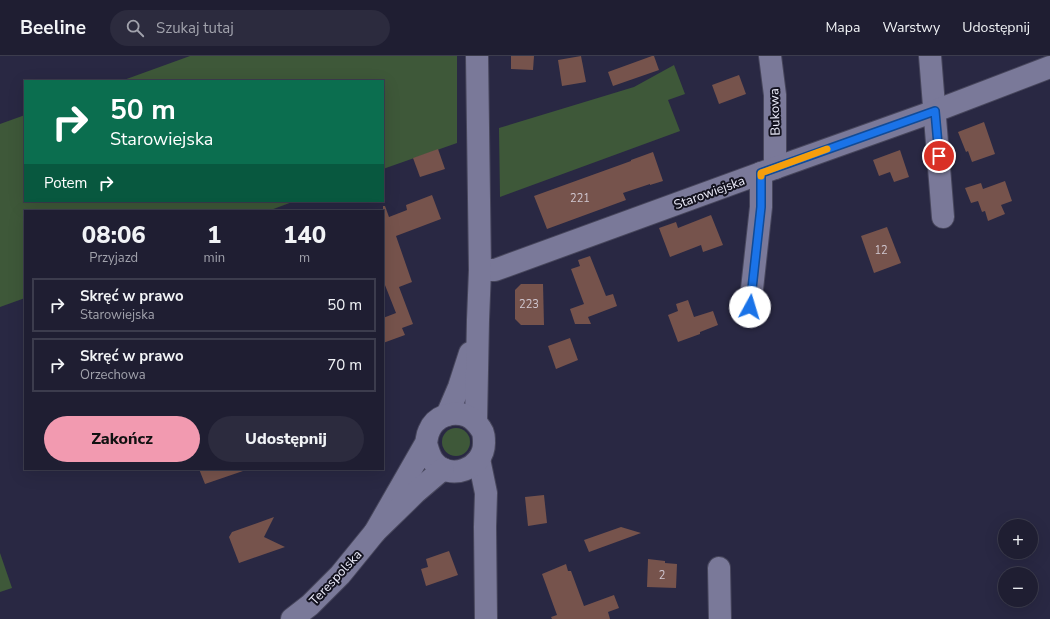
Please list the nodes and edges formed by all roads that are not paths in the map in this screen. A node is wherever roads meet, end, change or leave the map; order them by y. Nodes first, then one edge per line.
1 (477, 56) edge
2 (770, 56) edge
3 (930, 56) edge
4 (1050, 67) edge
5 (935, 111) junction
6 (768, 170) junction
7 (944, 217) dead end
8 (480, 270) junction
9 (750, 307) dead end
10 (478, 325) junction
11 (447, 415) junction
12 (476, 421) junction
13 (426, 443) junction
14 (479, 459) junction
15 (449, 470) junction
16 (485, 527) junction
17 (375, 532) junction
18 (720, 568) dead end
19 (292, 619) edge
20 (486, 619) edge
21 (720, 619) edge

1 - 8 street
2 - 6 street, Bukowa
3 - 5 street
4 - 5 street, Starowiejska
5 - 6 street, Starowiejska
5 - 7 street
6 - 8 street, Starowiejska
6 - 9 street, Bukowa
8 - 10 street
10 - 11 street
10 - 12 street
11 - 12 street
11 - 13 street
12 - 14 street
13 - 15 street
13 - 17 street, Terespolska
14 - 15 street
14 - 16 street
15 - 16 street
15 - 17 street, Terespolska
16 - 20 street
17 - 19 street, Terespolska
18 - 21 street

